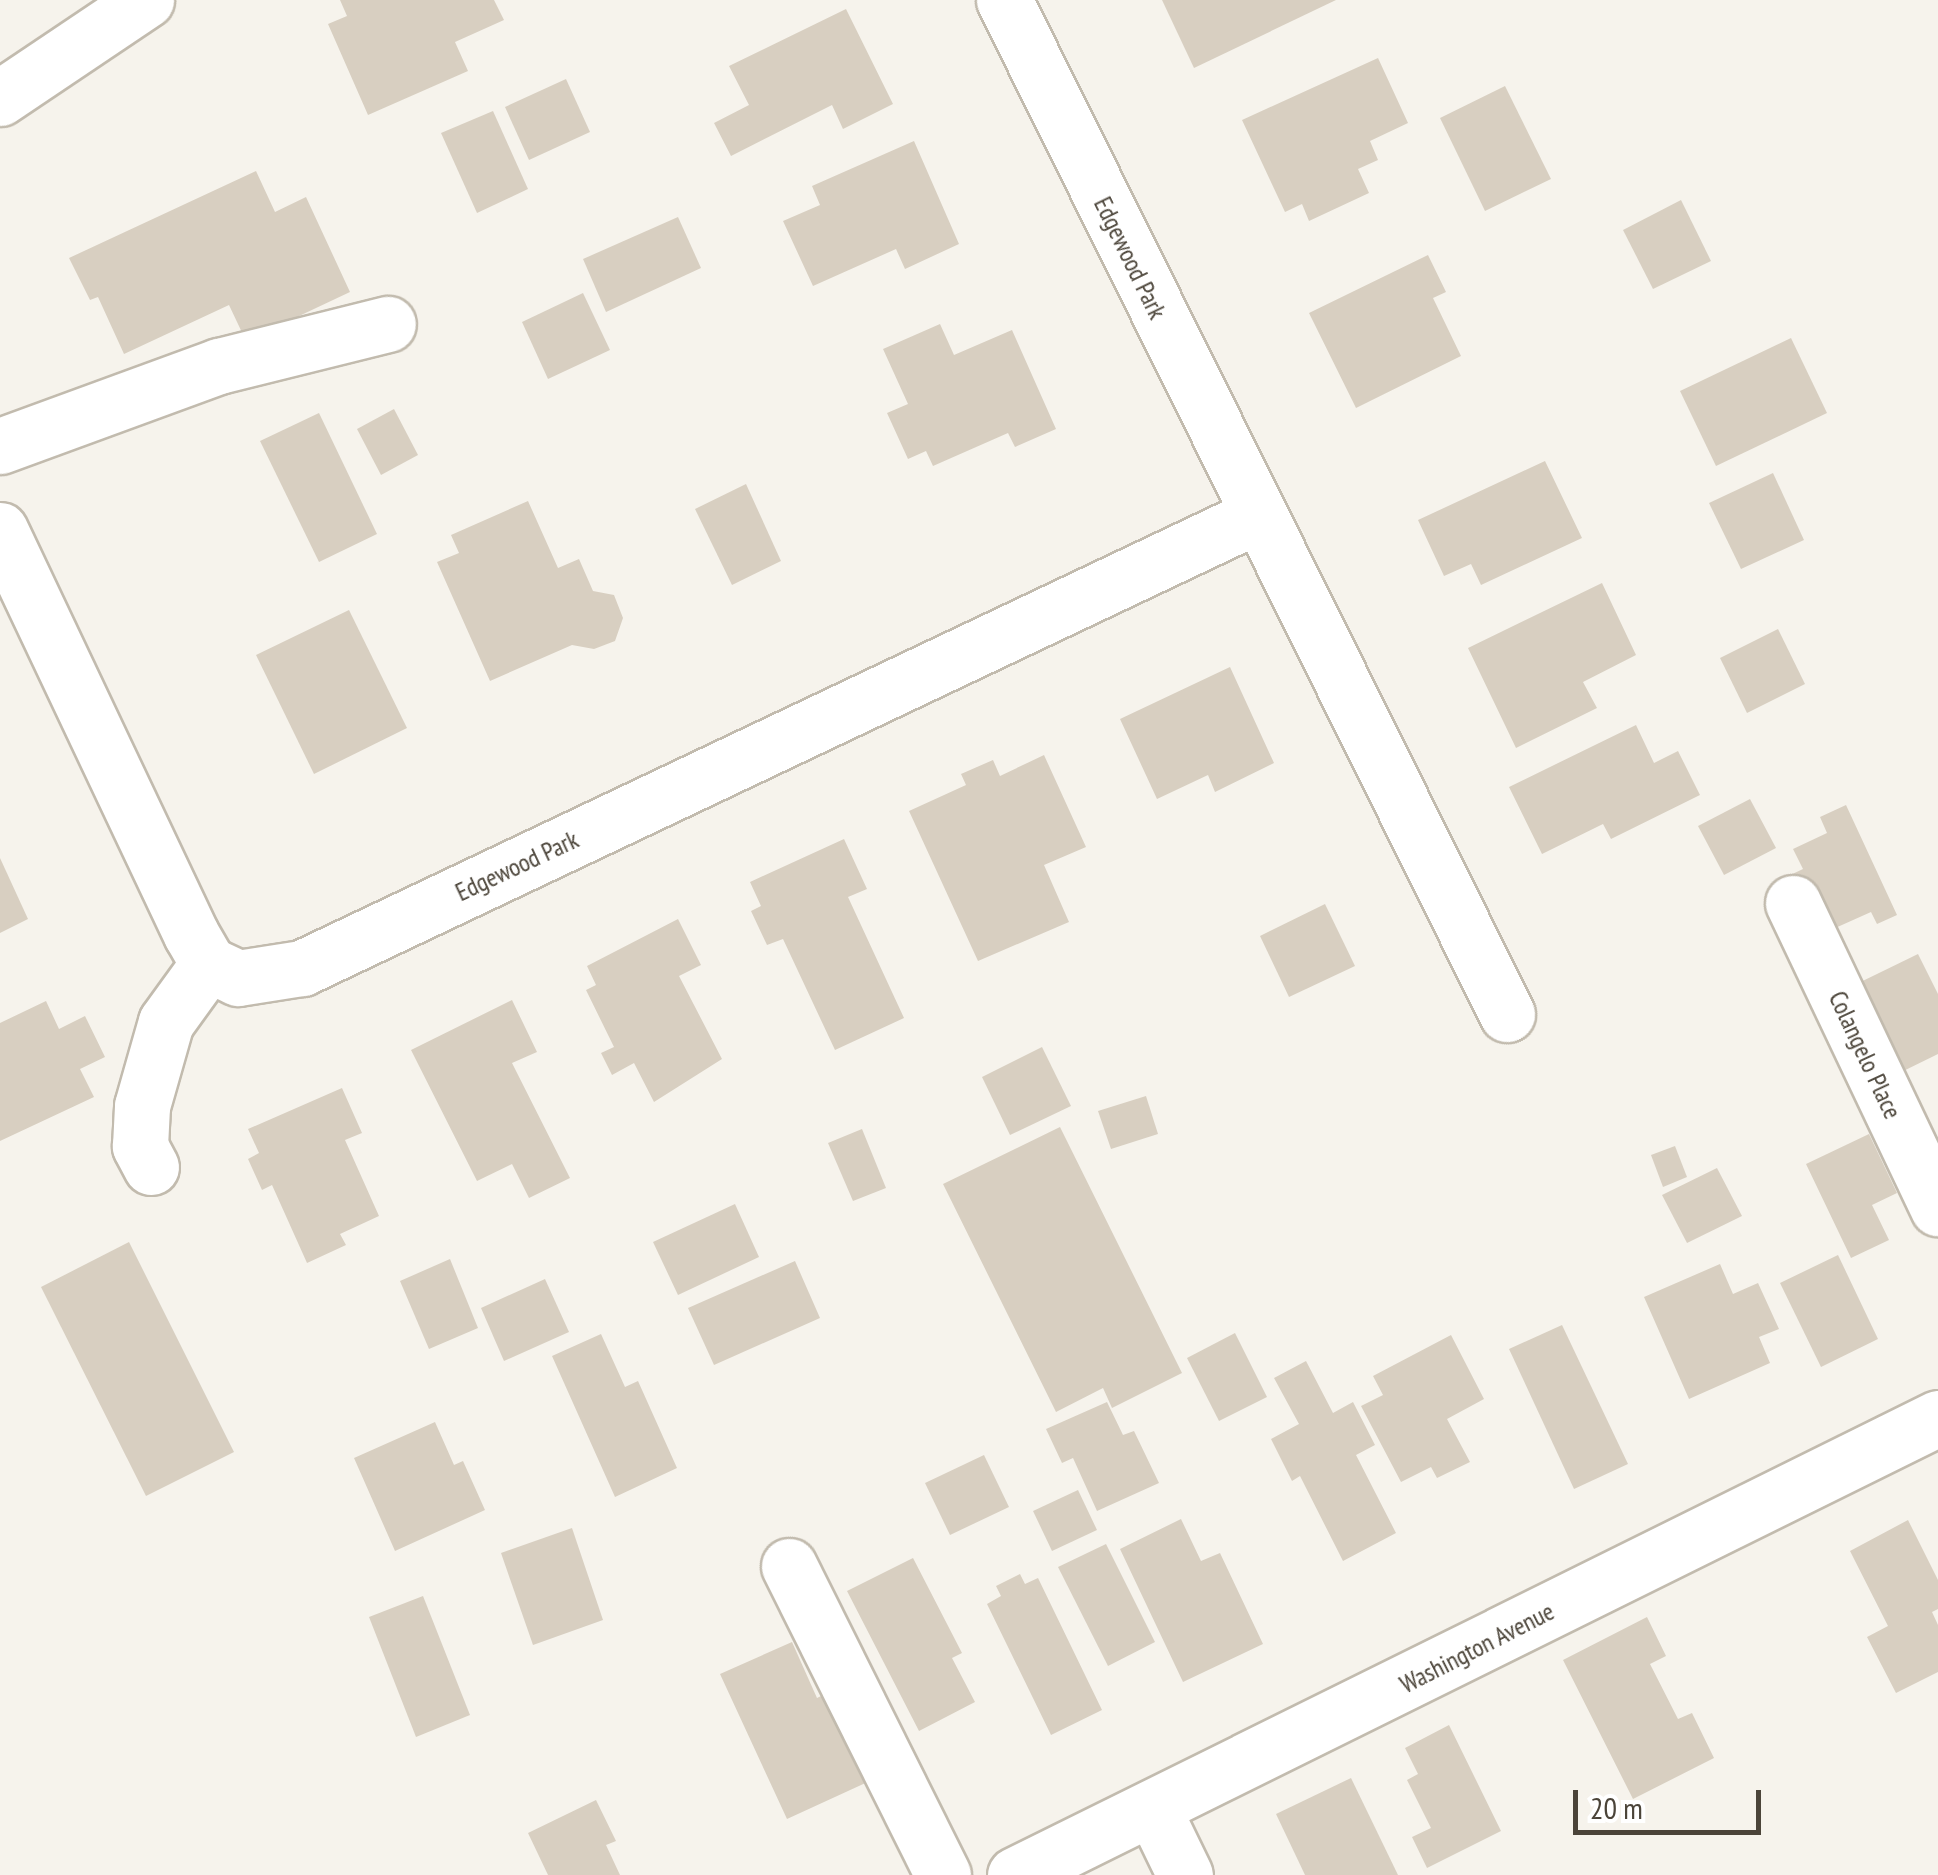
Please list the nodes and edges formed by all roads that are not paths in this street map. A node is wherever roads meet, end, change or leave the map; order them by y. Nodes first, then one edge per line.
1 (146, 0) edge
2 (1004, 0) edge
3 (0, 98) edge
4 (388, 324) dead end
5 (0, 446) edge
6 (1256, 516) junction
7 (0, 530) edge
8 (1793, 903) dead end
9 (208, 964) junction
10 (1507, 1014) dead end
11 (151, 1167) dead end
12 (1938, 1208) edge
13 (1938, 1418) edge
14 (789, 1566) dead end
15 (1153, 1810) junction
16 (943, 1875) edge
17 (1014, 1875) edge
18 (1186, 1875) edge

1 - 3 street
2 - 6 street, Edgewood Park
4 - 5 street
6 - 9 street, Edgewood Park
6 - 10 street, Edgewood Park
7 - 9 street
8 - 12 street, Colangelo Place
9 - 11 street
13 - 15 street, Washington Avenue
14 - 16 street
15 - 17 street, Washington Avenue
15 - 18 street

